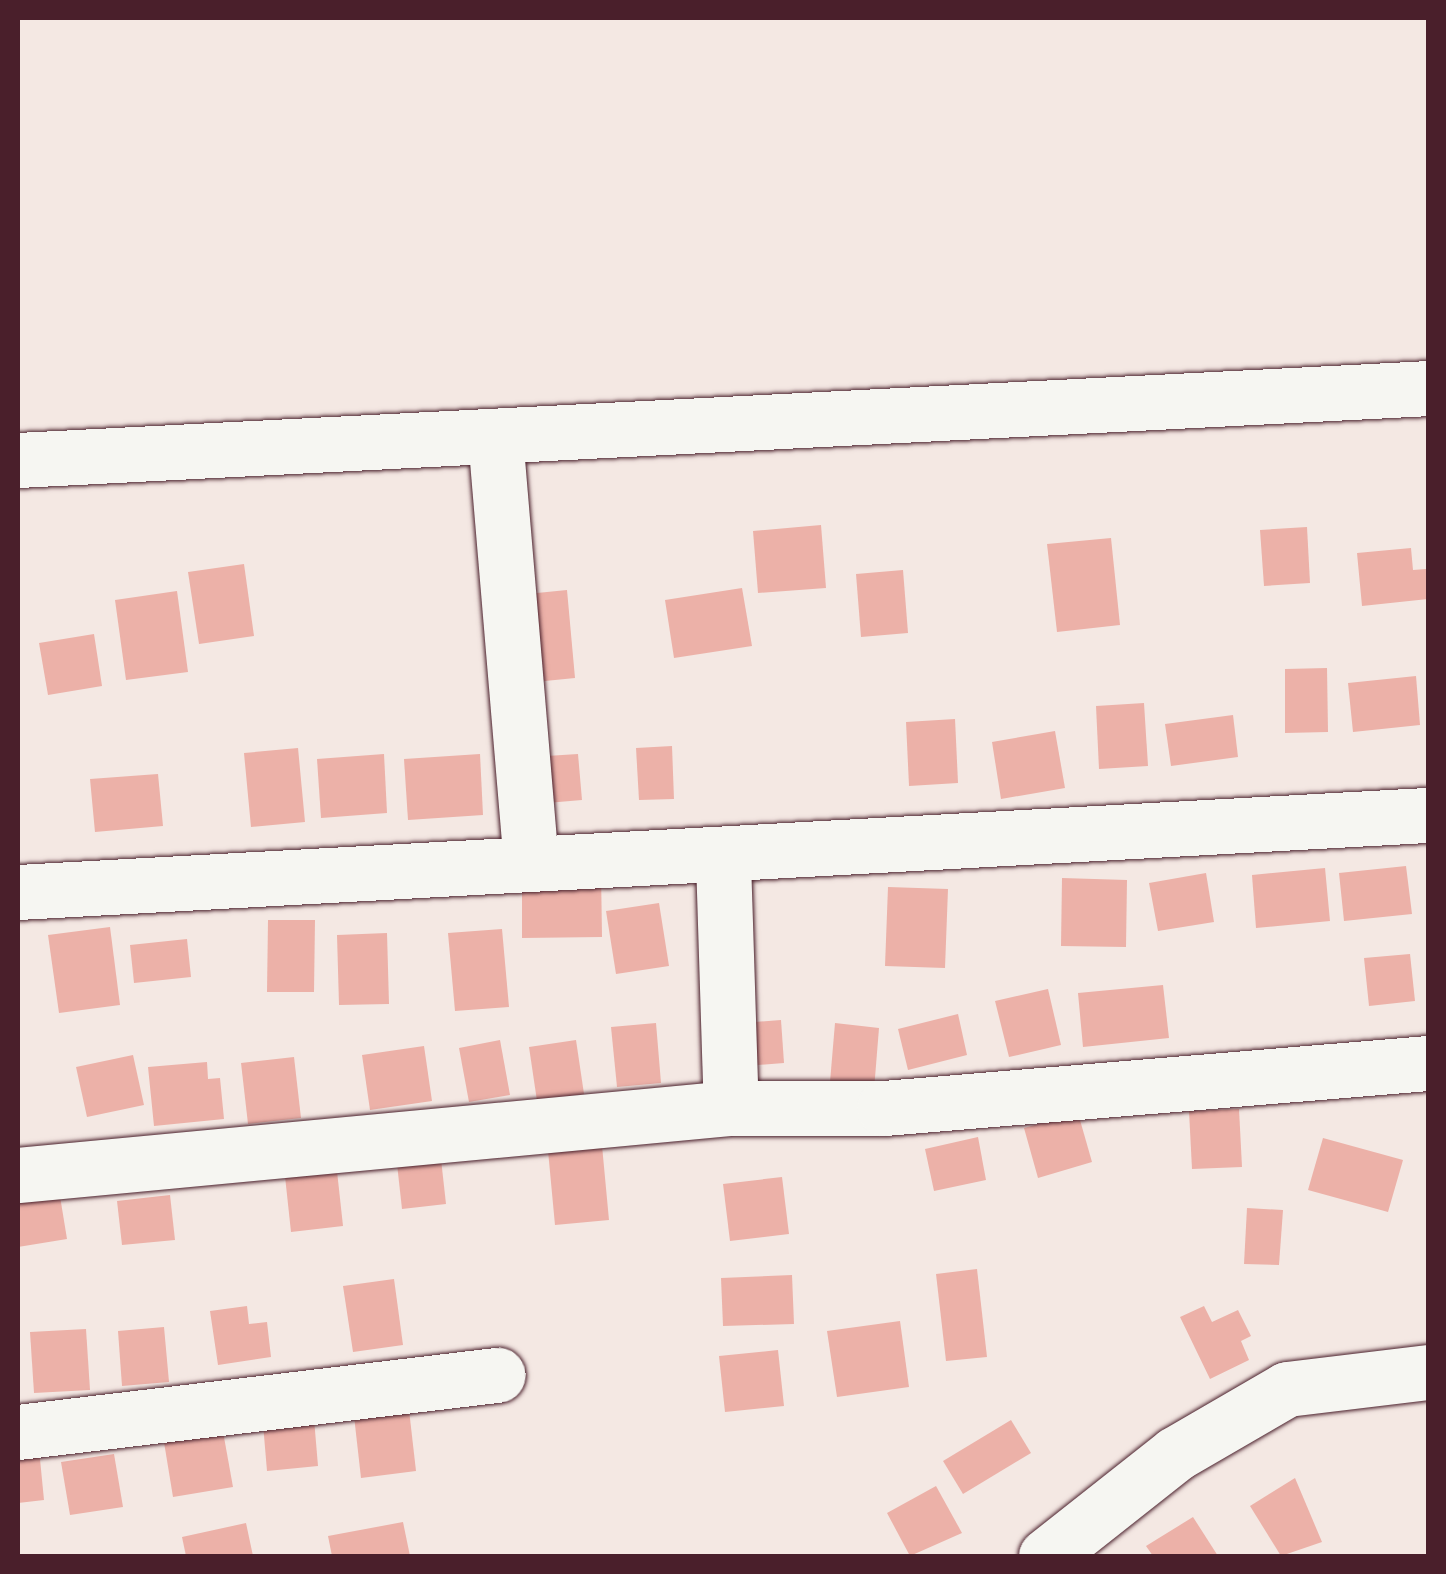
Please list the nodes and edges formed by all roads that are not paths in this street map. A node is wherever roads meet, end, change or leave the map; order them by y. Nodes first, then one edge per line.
1 (1428, 388) edge
2 (495, 436) junction
3 (18, 460) edge
4 (1428, 815) edge
5 (723, 860) junction
6 (531, 862) junction
7 (18, 892) edge
8 (1428, 1064) edge
9 (731, 1108) junction
10 (18, 1174) edge
11 (1428, 1372) edge
12 (498, 1374) dead end
13 (18, 1432) edge
14 (1046, 1556) edge

1 - 2 street
2 - 3 street
2 - 6 street
4 - 5 street
5 - 6 street
5 - 9 street
6 - 7 street
8 - 9 street
9 - 10 street
11 - 14 street
12 - 13 street

